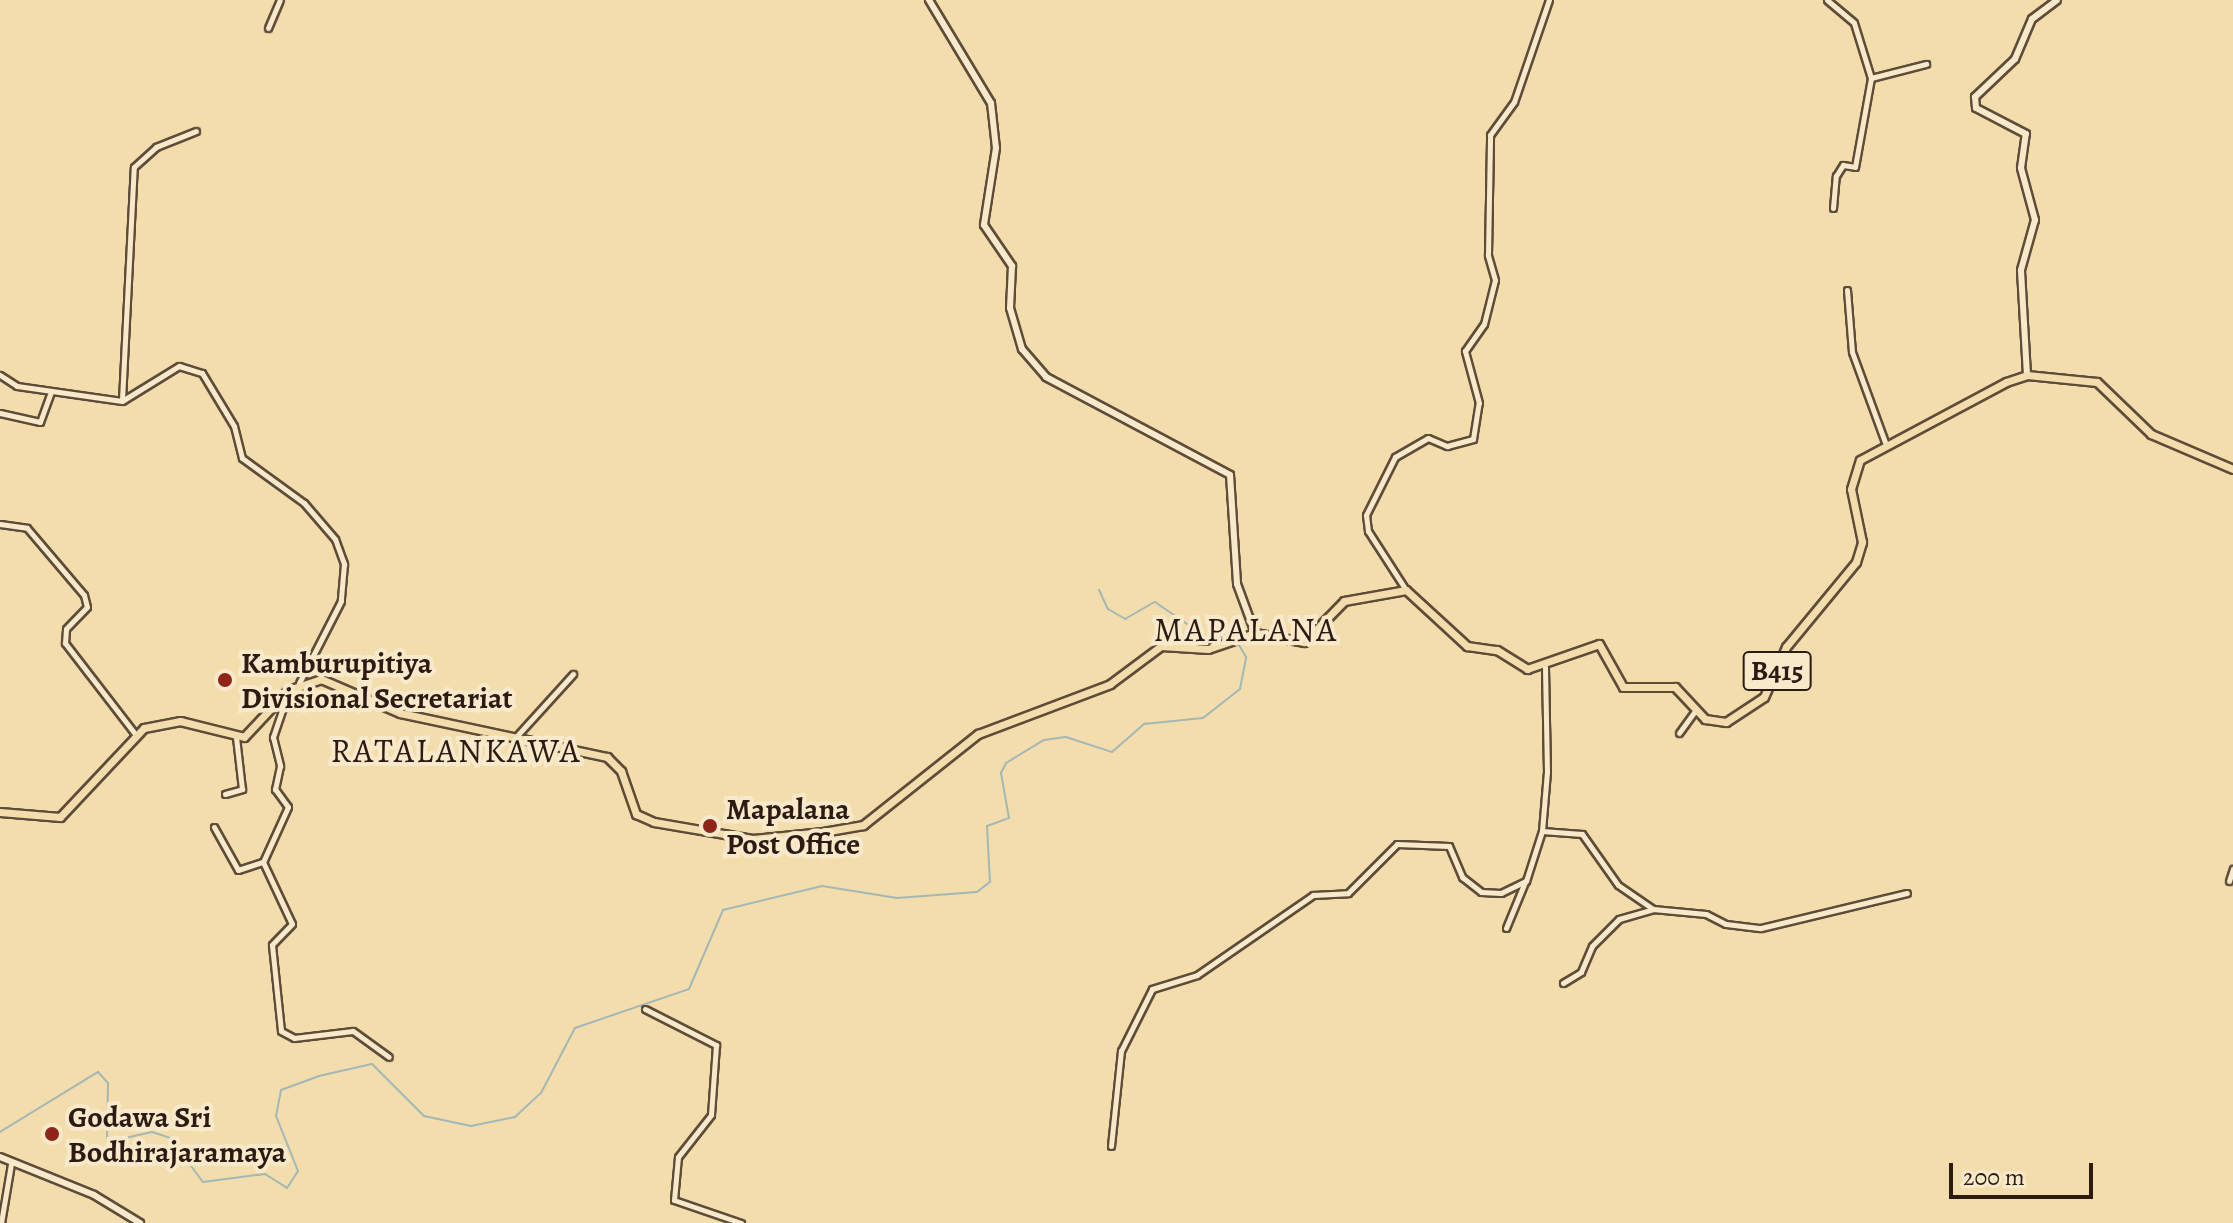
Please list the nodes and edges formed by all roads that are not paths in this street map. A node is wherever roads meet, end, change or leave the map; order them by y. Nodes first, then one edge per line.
1 (280, 0) edge
2 (929, 0) edge
3 (1549, 0) edge
4 (1827, 0) edge
5 (2057, 0) edge
6 (268, 28) dead end
7 (1926, 64) dead end
8 (1871, 78) junction
9 (196, 131) dead end
10 (1833, 208) dead end
11 (1847, 290) dead end
12 (2027, 375) junction
13 (0, 377) edge
14 (51, 392) junction
15 (122, 401) junction
16 (0, 413) edge
17 (1885, 442) junction
18 (2233, 469) edge
19 (0, 524) edge
20 (1406, 590) junction
21 (1255, 633) junction
22 (1545, 667) junction
23 (573, 674) dead end
24 (299, 683) junction
25 (288, 690) junction
26 (1695, 711) junction
27 (1679, 733) dead end
28 (135, 734) junction
29 (236, 737) junction
30 (514, 740) junction
31 (225, 794) dead end
32 (0, 812) edge
33 (214, 827) dead end
34 (1542, 831) junction
35 (263, 862) junction
36 (2233, 869) edge
37 (1526, 881) junction
38 (2229, 881) dead end
39 (1907, 893) dead end
40 (1653, 909) junction
41 (1506, 928) dead end
42 (1563, 983) dead end
43 (645, 1009) dead end
44 (389, 1057) dead end
45 (1111, 1146) dead end
46 (0, 1157) edge
47 (11, 1164) junction
48 (1, 1223) edge
49 (140, 1223) edge
50 (741, 1223) edge

1 - 6 street
2 - 21 main road
3 - 20 street
4 - 8 street
5 - 12 main road
7 - 8 street
8 - 10 street
9 - 15 street
11 - 17 street
12 - 17 main road, B415
12 - 18 main road
13 - 14 street
14 - 15 street
14 - 16 street
15 - 24 street
17 - 26 main road, B415
19 - 28 street
20 - 21 main road
20 - 22 main road
21 - 30 main road
22 - 26 main road, B415
22 - 34 street
23 - 30 street
24 - 25 main road
24 - 30 main road
25 - 29 main road
25 - 35 street
26 - 27 street
28 - 29 main road
28 - 32 main road
29 - 31 street
33 - 35 street
34 - 37 street
34 - 40 street
35 - 44 street
36 - 38 street
37 - 41 street
37 - 45 street
39 - 40 street
40 - 42 street
43 - 50 street
46 - 47 main road
47 - 48 street
47 - 49 main road

